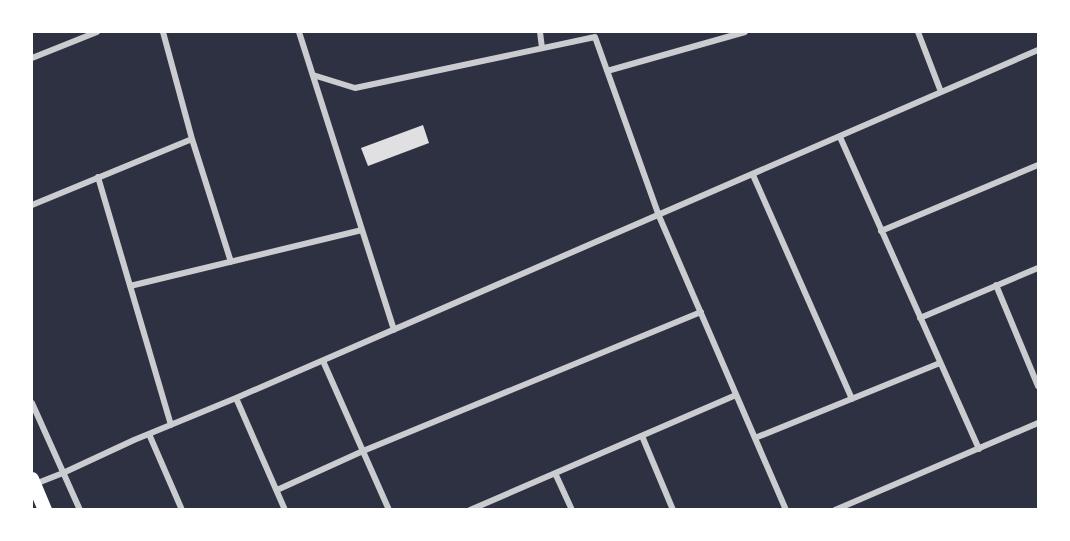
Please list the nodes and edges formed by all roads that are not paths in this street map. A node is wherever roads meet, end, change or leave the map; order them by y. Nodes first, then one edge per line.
1 (97, 32) edge
2 (163, 32) edge
3 (300, 32) edge
4 (540, 32) edge
5 (745, 32) edge
6 (918, 32) edge
7 (542, 48) junction
8 (1038, 50) edge
9 (32, 58) edge
10 (607, 71) junction
11 (313, 75) junction
12 (941, 92) junction
13 (840, 137) junction
14 (192, 139) junction
15 (1038, 165) edge
16 (753, 175) junction
17 (98, 177) junction
18 (32, 205) edge
19 (659, 216) junction
20 (362, 231) junction
21 (882, 231) junction
22 (231, 262) junction
23 (1038, 268) edge
24 (996, 285) junction
25 (130, 286) junction
26 (701, 312) junction
27 (920, 318) junction
28 (394, 330) junction
29 (323, 361) junction
30 (940, 363) junction
31 (1038, 386) edge
32 (736, 395) junction
33 (236, 398) junction
34 (852, 399) junction
35 (32, 403) edge
36 (1038, 423) edge
37 (171, 425) junction
38 (149, 434) junction
39 (642, 436) junction
40 (755, 438) junction
41 (979, 449) junction
42 (363, 451) junction
43 (63, 473) junction
44 (555, 473) junction
45 (33, 482) edge
46 (277, 490) junction
47 (487, 502) junction
48 (45, 510) edge
49 (80, 510) edge
50 (182, 510) edge
51 (285, 510) edge
52 (389, 510) edge
53 (471, 510) edge
54 (490, 510) edge
55 (572, 510) edge
56 (674, 510) edge
57 (786, 510) edge
58 (835, 510) edge

1 - 9 street
2 - 14 street
3 - 11 street
4 - 7 street
5 - 10 street
6 - 12 street
7 - 10 street
7 - 11 street
8 - 12 street
10 - 19 street
11 - 20 street
12 - 13 street
13 - 16 street
13 - 21 street
14 - 17 street
14 - 22 street
15 - 21 street
16 - 19 street
16 - 34 street
17 - 18 street
17 - 25 street
19 - 26 street
19 - 28 street
20 - 22 street
20 - 28 street
21 - 27 street
22 - 25 street
23 - 24 street
24 - 27 street
24 - 31 street
25 - 37 street
26 - 32 street
26 - 42 street
27 - 30 street
28 - 29 street
29 - 33 street
29 - 42 street
30 - 34 street
30 - 41 street
32 - 39 street
32 - 40 street
33 - 37 street
33 - 46 street
34 - 40 street
35 - 43 street
36 - 41 street
37 - 38 street
38 - 43 street
38 - 50 street
39 - 44 street
39 - 56 street
40 - 57 street
41 - 58 street
42 - 46 street
42 - 52 street
43 - 45 street
43 - 49 street
44 - 47 street
44 - 55 street
45 - 48 highway
46 - 51 street
47 - 53 street
47 - 54 street

